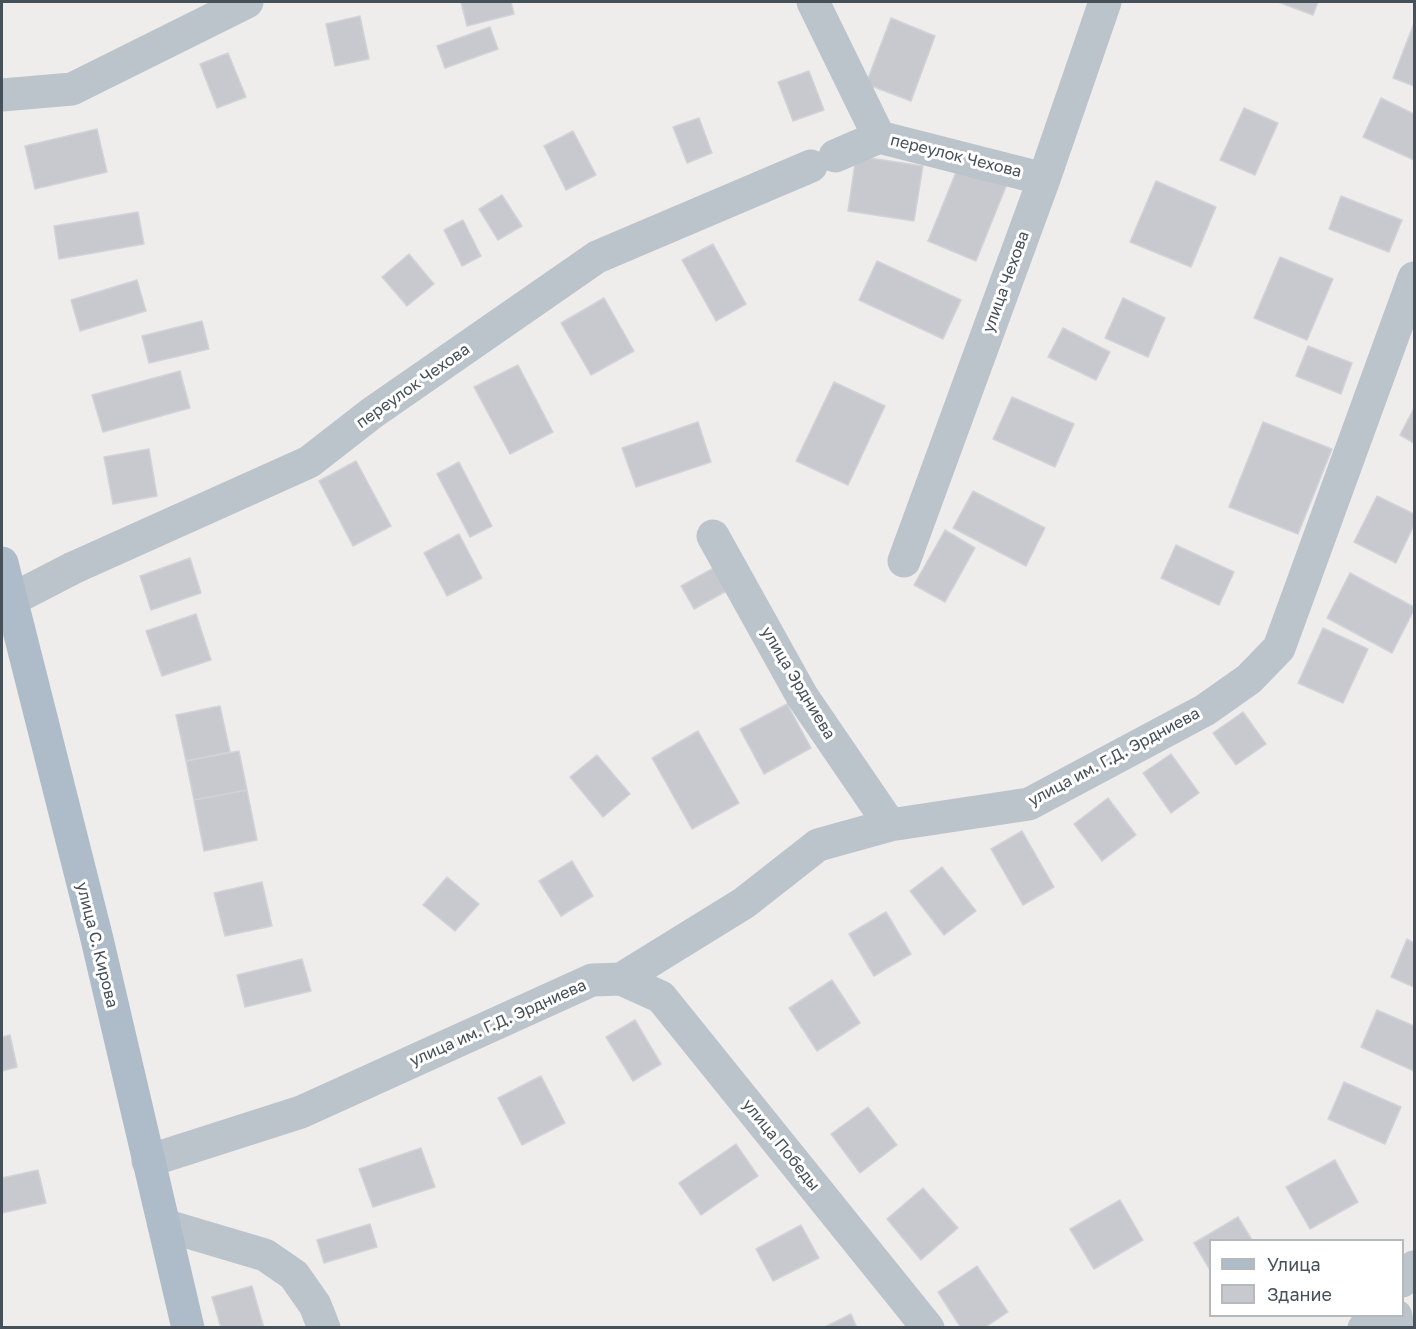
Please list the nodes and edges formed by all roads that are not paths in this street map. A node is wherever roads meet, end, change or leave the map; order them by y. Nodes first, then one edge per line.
1 (247, 2) edge
2 (813, 2) edge
3 (1105, 2) edge
4 (2, 95) edge
5 (879, 137) junction
6 (1044, 179) junction
7 (1414, 278) edge
8 (713, 536) dead end
9 (904, 561) dead end
10 (2, 563) edge
11 (10, 600) junction
12 (890, 825) junction
13 (621, 979) junction
14 (148, 1161) junction
15 (164, 1225) junction
16 (1414, 1267) edge
17 (1404, 1279) edge
18 (188, 1328) edge
19 (324, 1328) edge
20 (928, 1328) edge

1 - 4 street
2 - 5 street
3 - 6 street, улица Чехова
5 - 6 street, переулок Чехова
5 - 11 street, переулок Чехова
6 - 9 street, улица Чехова
7 - 12 street, улица им. Г.Д. Эрдниева
8 - 12 street, улица Эрдниева
10 - 11 main road, улица С. Кирова
11 - 14 main road, улица С. Кирова
12 - 13 street, улица им. Г.Д. Эрдниева
13 - 14 street, улица им. Г.Д. Эрдниева
13 - 20 street, улица Победы
14 - 15 main road, улица С. Кирова
15 - 18 main road, улица С. Кирова
15 - 19 street
16 - 17 street

